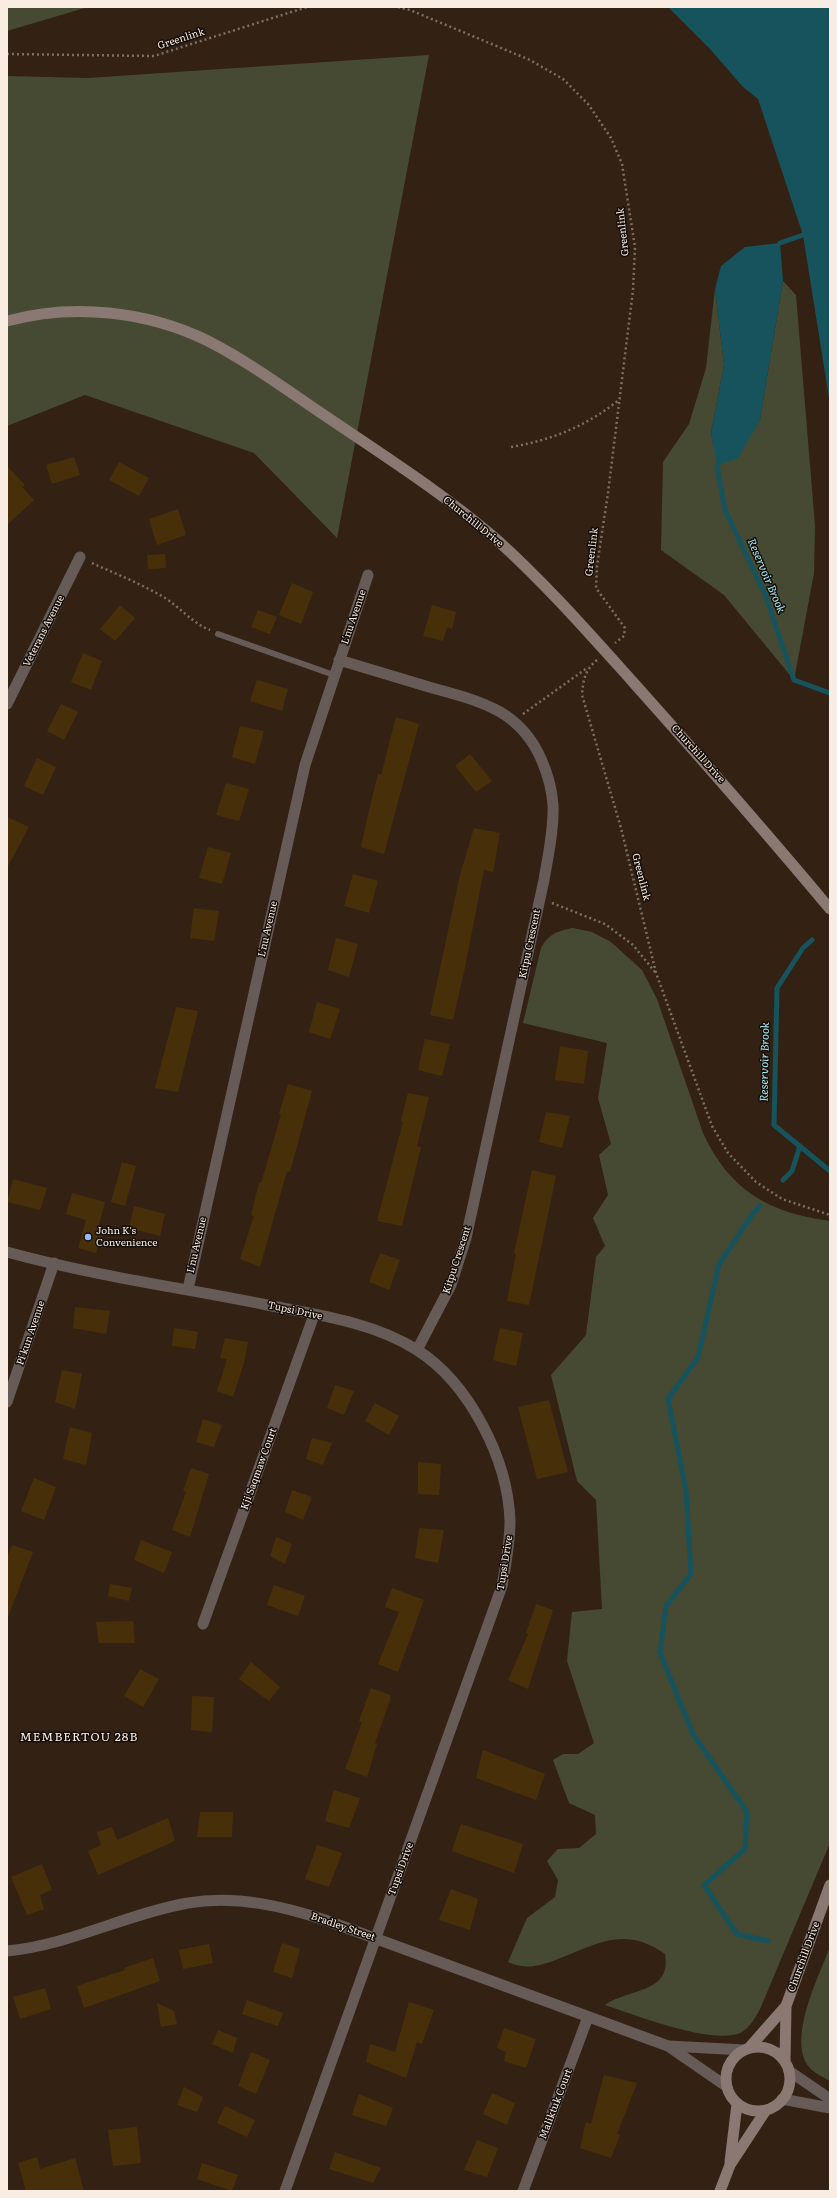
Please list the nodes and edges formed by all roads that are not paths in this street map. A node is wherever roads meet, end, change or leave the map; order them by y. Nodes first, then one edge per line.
1 (7, 321) edge
2 (80, 557) road end
3 (368, 575) dead end
4 (218, 634) road end
5 (339, 660) junction
6 (334, 675) junction
7 (7, 704) edge
8 (830, 909) edge
9 (7, 1252) edge
10 (54, 1264) junction
11 (188, 1289) junction
12 (314, 1315) junction
13 (417, 1350) junction
14 (7, 1402) edge
15 (203, 1624) dead end
16 (830, 1886) edge
17 (376, 1939) junction
18 (7, 1951) edge
19 (786, 2006) junction
20 (588, 2017) junction
21 (668, 2046) junction
22 (746, 2049) junction
23 (787, 2066) junction
24 (726, 2086) junction
25 (782, 2099) junction
26 (830, 2099) edge
27 (737, 2104) junction
28 (830, 2108) edge
29 (766, 2110) junction
30 (730, 2165) junction
31 (285, 2191) edge
32 (522, 2191) edge
33 (720, 2191) edge

1 - 8 main road, Churchill Drive
2 - 7 street, Veterans Avenue
3 - 5 street, L'nu Avenue
4 - 6 lane
5 - 6 street, L'nu Avenue
5 - 13 street, Kitpu Crescent
6 - 11 street, L'nu Avenue
9 - 10 street, Tupsi Drive
10 - 11 street, Tupsi Drive
10 - 14 street, Pi'kun Avenue
11 - 12 street, Tupsi Drive
12 - 13 street, Tupsi Drive
12 - 15 street, Kji Saqmaw Court
13 - 17 street, Tupsi Drive
16 - 19 main road, Churchill Drive
17 - 18 street, Bradley Street
17 - 20 street, Bradley Street
17 - 31 street, Tupsi Drive
19 - 22 main road, Churchill Drive
19 - 23 main road, Churchill Drive
20 - 21 street, Bradley Street
20 - 32 street, Maliktuk Court
21 - 22 street, Bradley Street
21 - 24 street, Bradley Street
22 - 23 main road
22 - 24 main road
23 - 25 main road
23 - 26 street
24 - 27 main road
25 - 28 street
25 - 29 main road
27 - 29 main road
27 - 30 main road
29 - 30 main road
30 - 33 main road

